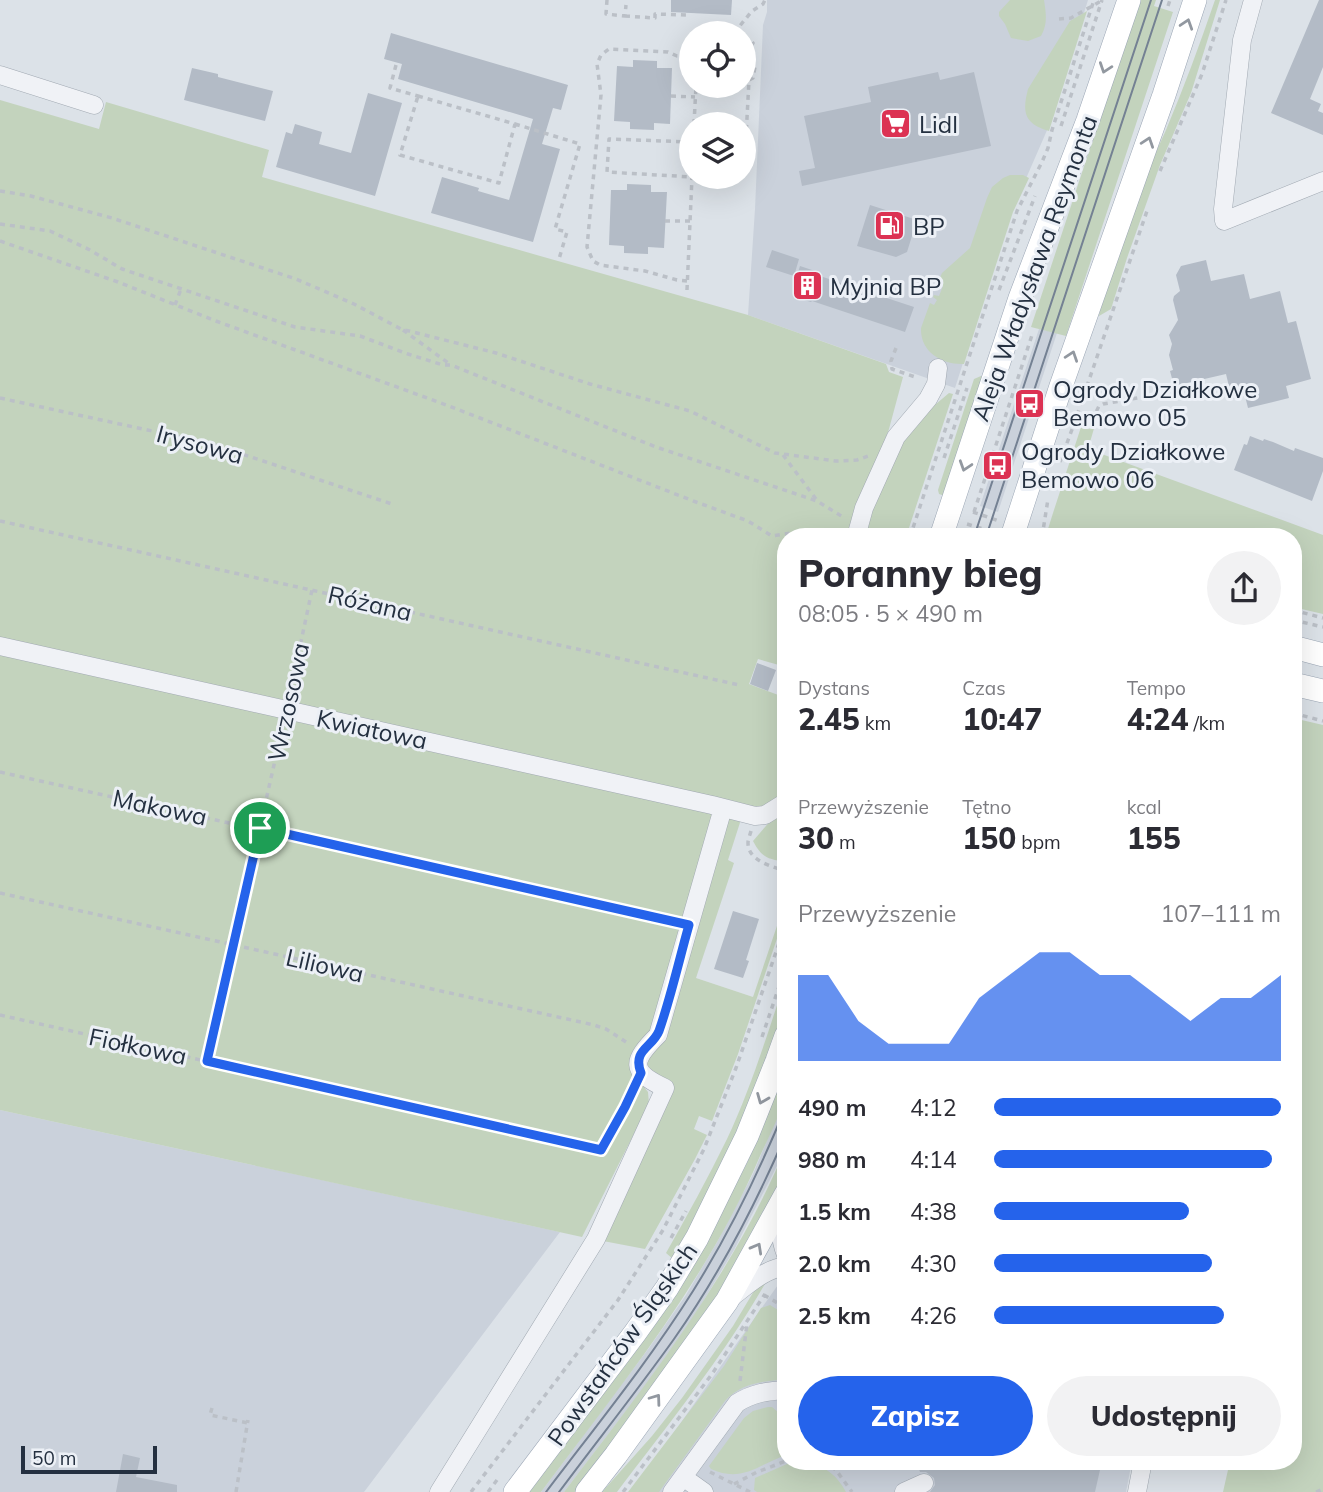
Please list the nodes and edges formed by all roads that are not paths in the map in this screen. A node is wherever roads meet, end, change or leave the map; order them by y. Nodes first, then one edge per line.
1 (1129, 0) edge
2 (1195, 0) edge
3 (1253, 0) edge
4 (0, 75) edge
5 (94, 105) dead end
6 (1323, 181) edge
7 (939, 368) dead end
8 (859, 528) edge
9 (949, 528) edge
10 (1014, 528) edge
11 (0, 646) edge
12 (1302, 649) edge
13 (1323, 655) edge
14 (1302, 686) edge
15 (1323, 691) edge
16 (723, 808) junction
17 (777, 808) edge
18 (777, 1061) edge
19 (777, 1212) edge
20 (777, 1267) edge
21 (727, 1301) junction
22 (777, 1390) edge
23 (1141, 1470) edge
24 (683, 1477) junction
25 (923, 1483) dead end
26 (439, 1492) edge
27 (515, 1492) edge
28 (587, 1492) edge
29 (672, 1492) edge
30 (704, 1492) edge
31 (904, 1492) edge
32 (1137, 1492) edge

1 -> 9 main road, Aleja Władysława Reymonta
10 -> 2 main road
3 - 6 street
4 - 5 street
7 - 8 street
11 - 16 street, Kwiatowa
12 - 13 main road
14 - 15 main road
16 - 17 street, Kwiatowa
16 - 26 street
18 -> 27 main road, Powstańców Śląskich
21 -> 19 main road
20 - 21 street
28 -> 21 main road
22 - 24 street
23 - 32 street
24 - 29 street
24 - 30 street
25 - 31 street

